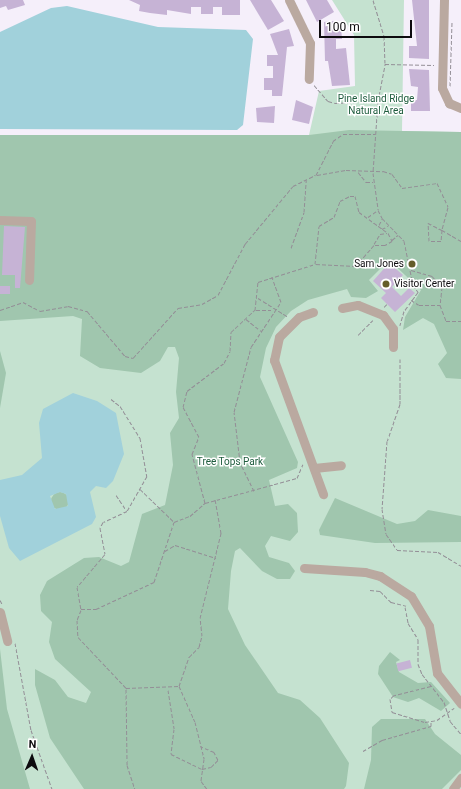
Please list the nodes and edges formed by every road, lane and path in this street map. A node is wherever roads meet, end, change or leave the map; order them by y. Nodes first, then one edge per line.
1 (289, 0) edge
2 (374, 0) edge
3 (444, 0) edge
4 (451, 16) dead end
5 (385, 64) junction
6 (437, 65) dead end
7 (309, 79) joint
8 (450, 89) dead end
9 (378, 101) junction
10 (461, 108) edge
11 (375, 134) junction
12 (357, 172) junction
13 (373, 173) junction
14 (316, 175) junction
15 (306, 180) junction
16 (373, 182) junction
17 (378, 210) junction
18 (368, 218) junction
19 (382, 218) junction
20 (0, 220) edge
21 (388, 225) junction
22 (379, 226) junction
23 (382, 229) junction
24 (442, 230) junction
25 (388, 232) junction
26 (398, 235) junction
27 (392, 241) junction
28 (461, 241) edge
29 (374, 245) junction
30 (291, 248) dead end
31 (315, 264) junction
32 (410, 270) junction
33 (272, 277) junction
34 (30, 280) dead end
35 (257, 298) junction
36 (411, 299) junction
37 (387, 304) dead end
38 (440, 305) junction
39 (342, 308) dead end
40 (0, 310) edge
41 (255, 310) junction
42 (272, 310) junction
43 (276, 310) junction
44 (313, 312) dead end
45 (380, 313) junction
46 (246, 319) junction
47 (461, 321) edge
48 (294, 322) junction
49 (398, 330) dead end
50 (262, 331) junction
51 (358, 336) dead end
52 (393, 347) dead end
53 (400, 359) dead end
54 (111, 399) dead end
55 (303, 460) dead end
56 (341, 465) dead end
57 (314, 468) junction
58 (140, 489) junction
59 (255, 491) junction
60 (323, 494) dead end
61 (116, 495) dead end
62 (215, 500) junction
63 (205, 503) junction
64 (127, 511) junction
65 (174, 522) junction
66 (164, 551) junction
67 (216, 558) junction
68 (461, 566) edge
69 (304, 568) dead end
70 (370, 590) dead end
71 (0, 600) edge
72 (415, 600) junction
73 (405, 607) junction
74 (81, 609) junction
75 (2, 610) edge
76 (0, 627) edge
77 (14, 637) dead end
78 (179, 686) junction
79 (432, 686) junction
80 (126, 688) junction
81 (168, 689) junction
82 (461, 704) edge
83 (447, 714) junction
84 (430, 721) junction
85 (461, 734) edge
86 (200, 746) junction
87 (363, 751) dead end
88 (202, 769) junction
89 (461, 778) edge
90 (52, 789) edge
91 (135, 789) edge
92 (207, 789) edge
93 (453, 789) edge

1 - 7 street
2 - 5 path
3 - 10 street
4 - 8 path
5 - 6 path
5 - 9 path
7 - 9 path
9 - 11 path
11 - 13 path
11 - 14 path
12 - 13 path
12 - 14 path
12 - 16 path
13 - 16 path
13 - 24 path
14 - 15 path
15 - 30 path
15 - 40 path
16 - 17 path
17 - 18 path
17 - 19 path
18 - 22 path
18 - 31 path
19 - 21 path
19 - 22 path
20 - 34 street
21 - 23 path
21 - 26 path
22 - 23 path
23 - 25 path
24 - 24 path
24 - 28 path
25 - 27 path
25 - 29 path
26 - 27 path
26 - 32 path
27 - 29 path
29 - 31 path
31 - 33 path
32 - 36 path
32 - 38 path
33 - 35 path
33 - 43 path
35 - 41 path
35 - 42 path
36 - 38 path
36 - 49 path
37 - 45 path
38 - 47 path
39 - 45 street
41 - 42 path
41 - 46 path
42 - 43 path
43 - 48 path
43 - 50 path
44 - 48 street
45 - 51 path
45 - 52 street
46 - 50 path
46 - 63 path
48 - 57 street
50 - 59 path
53 - 68 path
54 - 58 path
55 - 59 path
56 - 57 street
57 - 60 street
58 - 64 path
58 - 65 path
59 - 62 path
61 - 64 path
62 - 63 path
62 - 67 path
63 - 65 path
64 - 74 path
65 - 66 path
66 - 67 path
66 - 74 path
67 - 78 path
69 - 72 street
70 - 73 path
71 - 75 path
72 - 73 path
72 - 82 street
73 - 79 path
74 - 80 path
75 - 76 street
77 - 90 path
78 - 81 path
78 - 86 path
79 - 83 path
79 - 84 path
80 - 81 path
80 - 91 path
81 - 88 path
82 - 83 path
83 - 84 path
83 - 85 path
84 - 87 path
86 - 88 path
86 - 88 path
88 - 92 path
89 - 93 street

